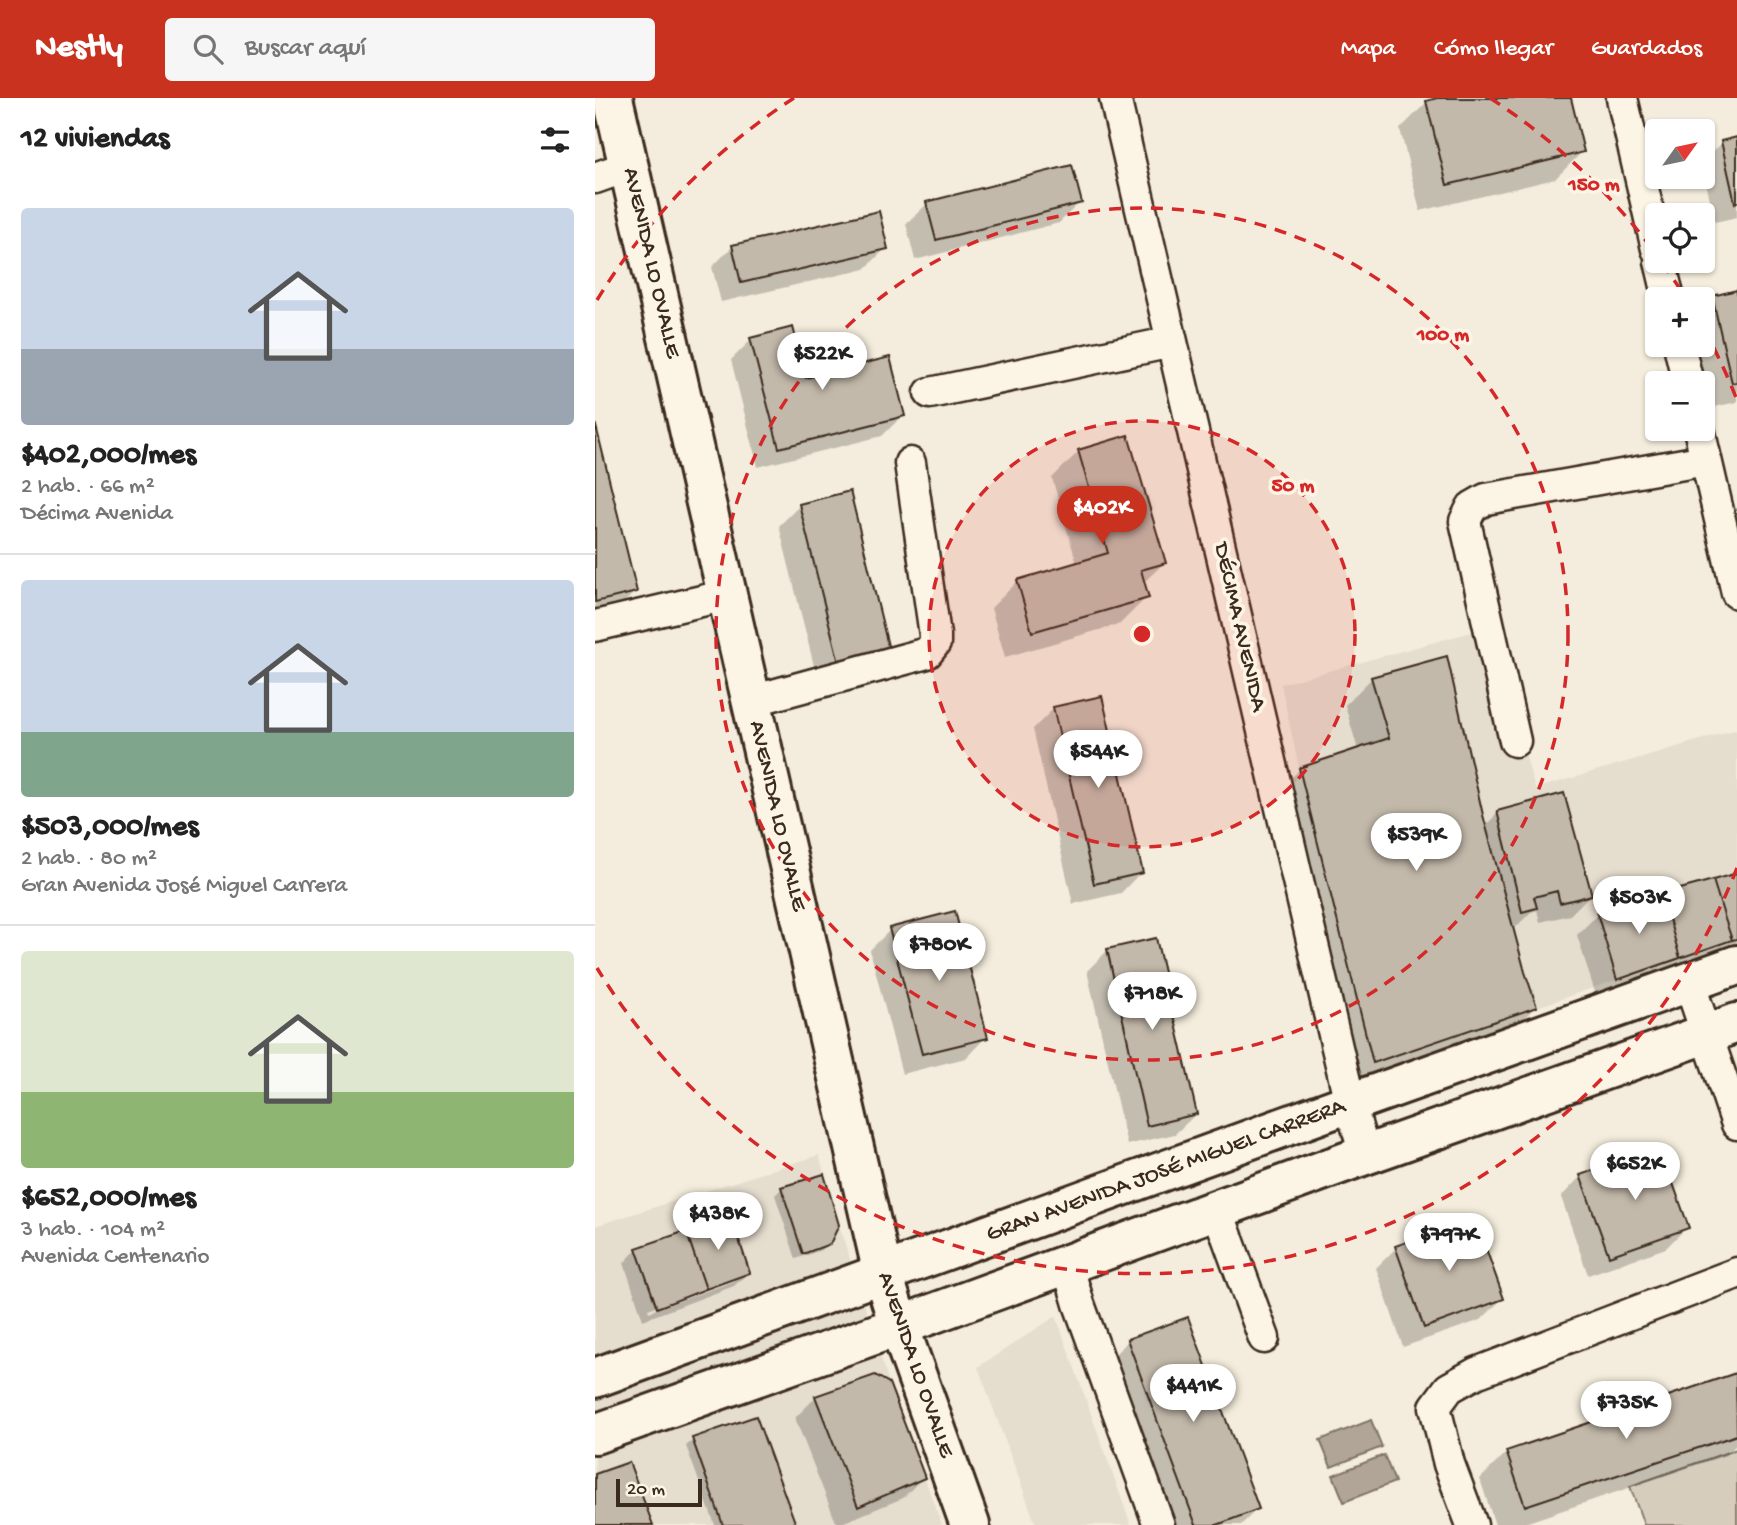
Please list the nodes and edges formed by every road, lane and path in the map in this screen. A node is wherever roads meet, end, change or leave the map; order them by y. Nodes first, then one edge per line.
1 (613, 98) edge
2 (1115, 98) edge
3 (1622, 98) edge
4 (612, 172) edge
5 (1646, 203) edge
6 (1172, 342) junction
7 (930, 393) dead end
8 (1702, 441) edge
9 (1706, 460) junction
10 (910, 463) dead end
11 (1737, 593) edge
12 (727, 595) junction
13 (595, 626) edge
14 (751, 701) junction
15 (1515, 741) dead end
16 (1737, 965) edge
17 (1689, 982) junction
18 (1721, 1028) edge
19 (1350, 1103) junction
20 (1737, 1124) edge
21 (1364, 1155) junction
22 (1217, 1209) junction
23 (1067, 1264) junction
24 (1737, 1273) edge
25 (883, 1274) junction
26 (899, 1326) junction
27 (1264, 1338) dead end
28 (596, 1374) edge
29 (595, 1434) edge
30 (970, 1525) edge
31 (1159, 1525) edge
32 (1472, 1525) edge

1 - 4 main road, AVENIDA LO OVALLE
2 - 6 street, DÉCIMA AVENIDA
3 - 5 street
4 - 12 main road, AVENIDA LO OVALLE
6 - 7 street
6 - 19 street, DÉCIMA AVENIDA
8 - 9 street
9 - 11 street
9 - 15 street
10 - 14 street
12 - 13 street
12 - 14 main road, AVENIDA LO OVALLE
14 - 25 main road, AVENIDA LO OVALLE
16 - 17 main road, GRAN AVENIDA JOSÉ MIGUEL CARRERA
17 - 18 street
17 - 19 main road, GRAN AVENIDA JOSÉ MIGUEL CARRERA
18 - 20 street
18 - 21 main road
19 - 21 street, DÉCIMA AVENIDA
19 - 25 main road, GRAN AVENIDA JOSÉ MIGUEL CARRERA
21 - 22 main road
22 - 23 main road
22 - 27 street
23 - 26 main road
23 - 31 street
24 - 32 street
25 - 26 main road, AVENIDA LO OVALLE
25 - 28 main road, GRAN AVENIDA JOSÉ MIGUEL CARRERA
26 - 29 main road
26 - 30 main road, AVENIDA LO OVALLE

